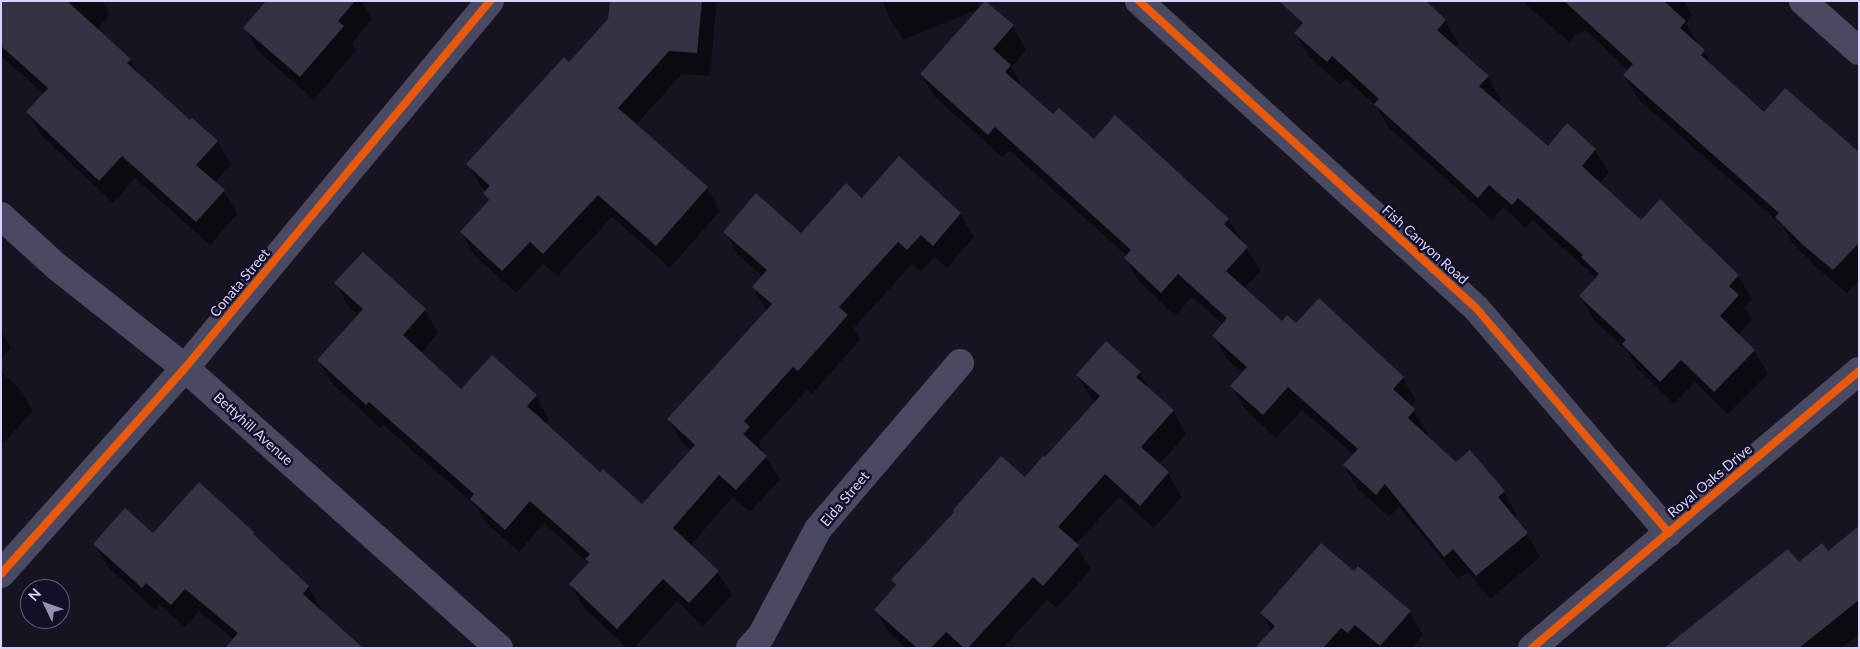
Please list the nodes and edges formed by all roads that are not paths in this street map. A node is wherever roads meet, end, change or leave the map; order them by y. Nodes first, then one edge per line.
1 (490, 1) edge
2 (1139, 1) edge
3 (1803, 1) edge
4 (1859, 51) edge
5 (1, 216) edge
6 (960, 363) dead end
7 (185, 368) junction
8 (1859, 371) edge
9 (1668, 533) junction
10 (1, 574) edge
11 (499, 648) edge
12 (750, 648) edge
13 (1532, 648) edge

1 - 7 street, Conata Street
2 - 9 street, Fish Canyon Road
3 - 4 street
5 - 7 street, Bettyhill Avenue
6 - 12 street, Elda Street
7 - 10 street, Conata Street
7 - 11 street, Bettyhill Avenue
8 - 9 street, Royal Oaks Drive
9 - 13 street, Royal Oaks Drive

